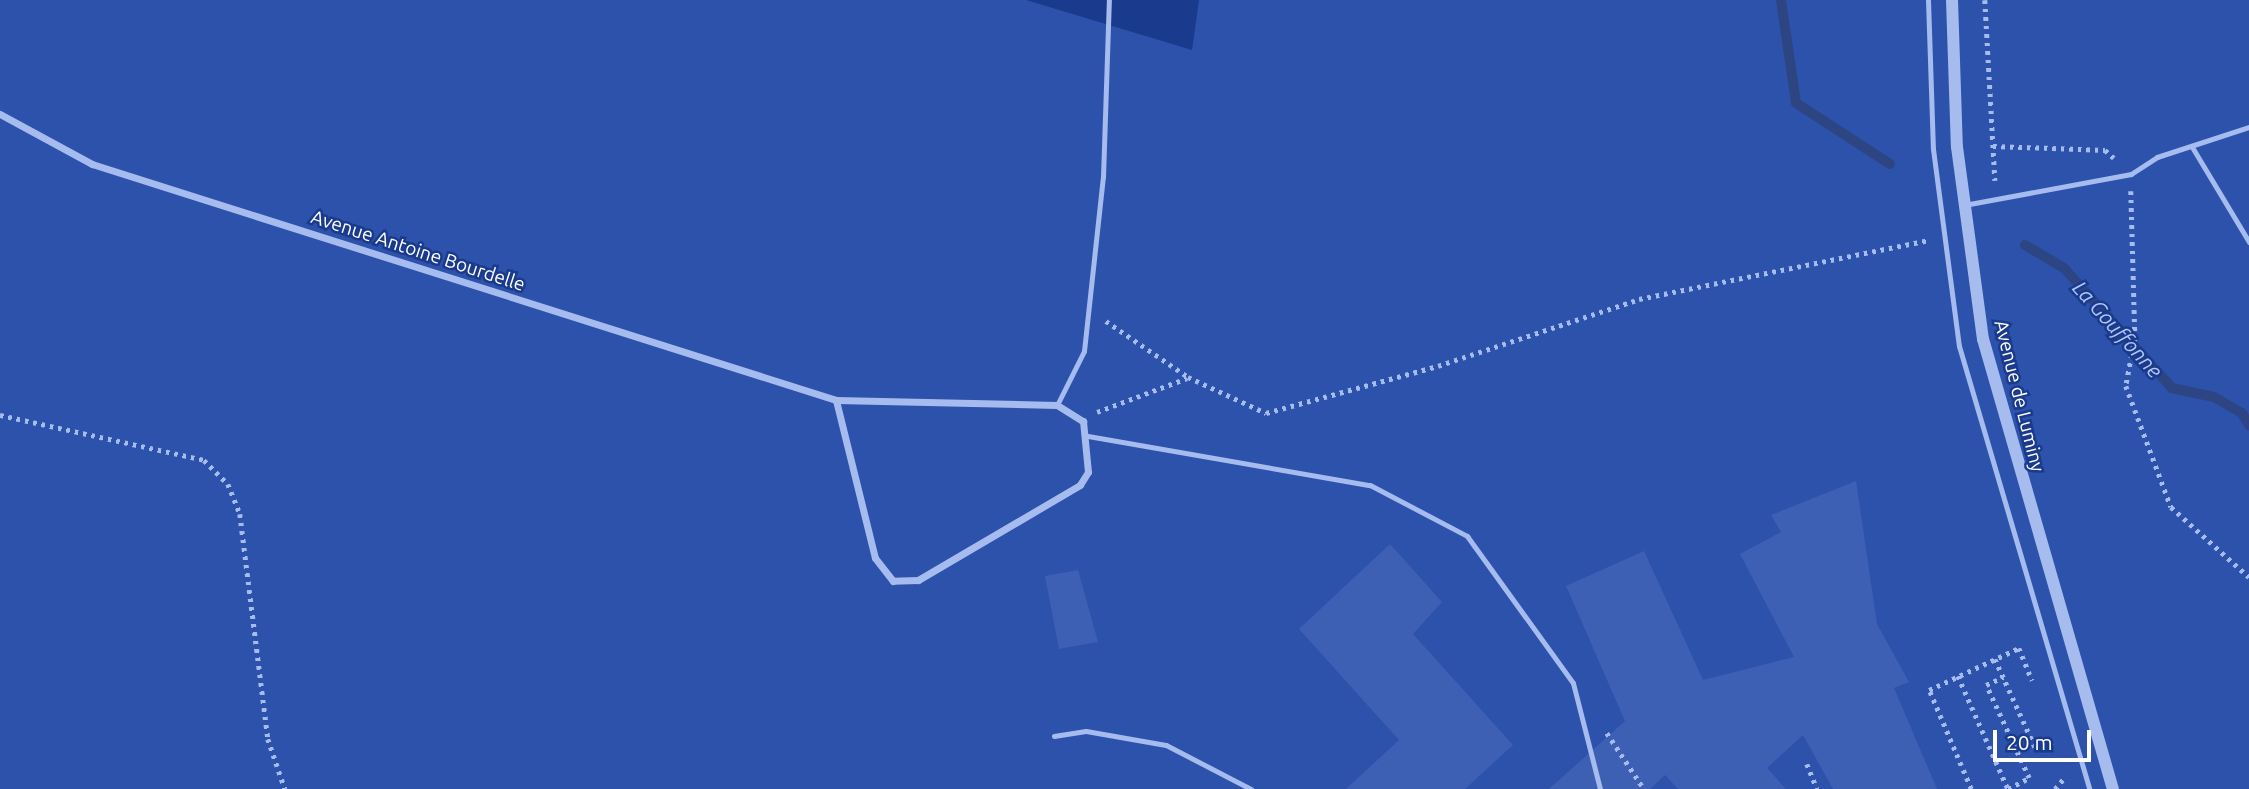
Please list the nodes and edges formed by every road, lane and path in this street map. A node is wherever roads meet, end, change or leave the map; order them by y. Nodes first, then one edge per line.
1 (1109, 0) edge
2 (1928, 0) edge
3 (1952, 0) edge
4 (1985, 0) edge
5 (0, 114) edge
6 (2249, 127) edge
7 (1993, 146) junction
8 (2192, 147) junction
9 (2131, 174) junction
10 (1996, 202) junction
11 (1964, 205) junction
12 (1942, 237) junction
13 (2249, 242) edge
14 (1088, 309) junction
15 (1188, 377) junction
16 (836, 400) junction
17 (1057, 405) junction
18 (0, 415) edge
19 (1083, 421) junction
20 (1088, 436) junction
21 (2249, 577) edge
22 (1995, 659) junction
23 (1958, 676) junction
24 (2003, 677) junction
25 (2032, 681) dead end
26 (1054, 736) dead end
27 (2053, 741) dead end
28 (1807, 764) dead end
29 (2066, 776) dead end
30 (285, 789) edge
31 (1251, 789) edge
32 (1600, 789) edge
33 (1817, 789) edge
34 (1971, 789) edge
35 (2055, 789) edge
36 (2089, 789) edge
37 (2113, 789) edge

1 - 14 lane
2 - 12 lane
3 - 11 street, Avenue de Luminy
4 - 7 path
5 - 16 street, Avenue Antoine Bourdelle
6 - 8 lane
7 - 9 path
7 - 10 path
8 - 9 lane
8 - 13 lane
9 - 10 lane
9 - 21 path
10 - 11 lane
11 - 37 street, Avenue de Luminy
12 - 15 path
12 - 36 lane
14 - 15 path
14 - 17 lane
15 - 19 path
16 - 17 street, Avenue Antoine Bourdelle
16 - 20 street
17 - 19 street
18 - 30 path
19 - 20 street
20 - 32 lane
22 - 23 path
22 - 24 path
22 - 25 path
23 - 24 path
23 - 34 path
24 - 27 path
26 - 31 lane
28 - 33 path
29 - 35 path

